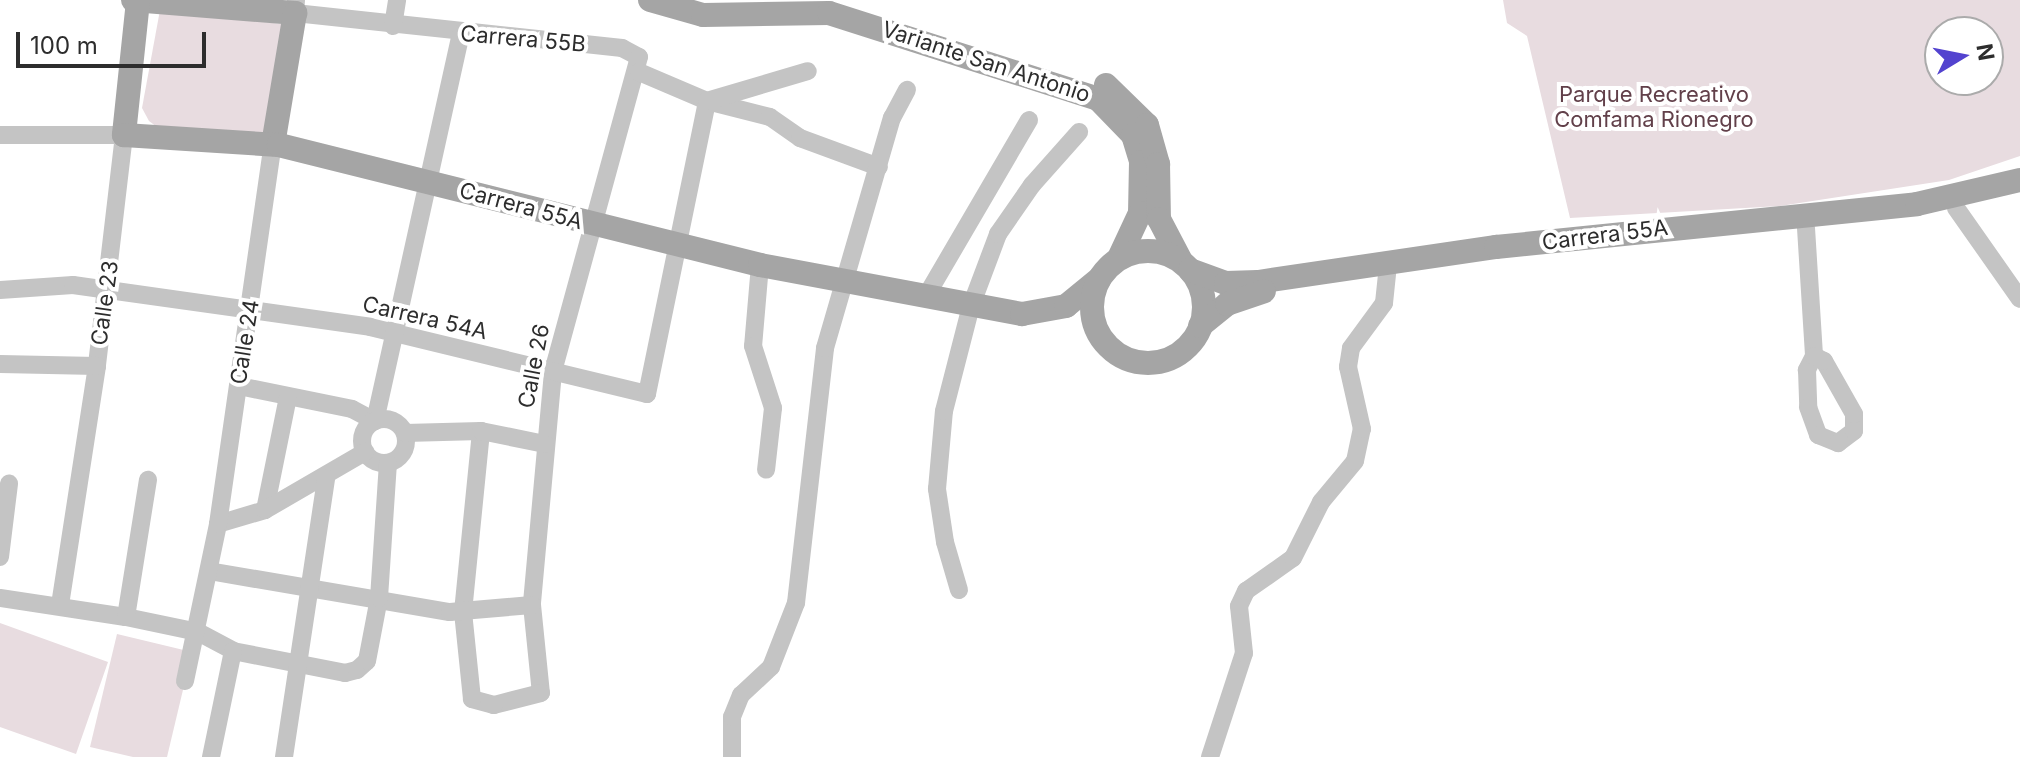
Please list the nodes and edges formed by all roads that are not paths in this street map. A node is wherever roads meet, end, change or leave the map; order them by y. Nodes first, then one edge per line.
1 (136, 0) edge
2 (397, 0) edge
3 (650, 0) edge
4 (847, 0) edge
5 (296, 6) edge
6 (393, 26) junction
7 (461, 33) junction
8 (808, 71) dead end
9 (639, 72) junction
10 (907, 90) dead end
11 (707, 101) junction
12 (1029, 120) dead end
13 (1079, 132) dead end
14 (0, 135) edge
15 (124, 135) junction
16 (273, 144) junction
17 (879, 167) junction
18 (2020, 180) edge
19 (430, 182) junction
20 (2020, 191) edge
21 (1956, 208) junction
22 (594, 225) junction
23 (1806, 228) junction
24 (675, 245) junction
25 (1119, 258) junction
26 (760, 265) junction
27 (1186, 266) junction
28 (1387, 273) junction
29 (1099, 279) junction
30 (846, 281) junction
31 (0, 290) edge
32 (106, 293) junction
33 (925, 298) junction
34 (2020, 299) edge
35 (971, 306) junction
36 (250, 314) junction
37 (1038, 314) junction
38 (1200, 326) junction
39 (394, 331) junction
40 (1098, 332) junction
41 (1814, 356) dead end
42 (0, 364) edge
43 (97, 366) junction
44 (553, 372) junction
45 (239, 386) junction
46 (288, 397) junction
47 (375, 421) junction
48 (481, 431) junction
49 (405, 433) junction
50 (545, 444) junction
51 (365, 452) junction
52 (388, 463) junction
53 (766, 470) dead end
54 (326, 478) junction
55 (148, 480) dead end
56 (9, 484) dead end
57 (265, 510) junction
58 (218, 524) junction
59 (0, 557) edge
60 (209, 571) junction
61 (312, 586) junction
62 (959, 590) dead end
63 (0, 598) edge
64 (379, 598) junction
65 (60, 604) junction
66 (532, 605) junction
67 (463, 612) junction
68 (126, 617) junction
69 (198, 632) junction
70 (233, 651) junction
71 (301, 663) junction
72 (185, 681) dead end
73 (211, 757) edge
74 (284, 757) edge
75 (732, 757) edge
76 (1210, 757) edge

1 - 5 main road, Carrera 55B
1 - 15 main road, Calle 23
2 - 6 street
3 - 25 main road, Variante San Antonio
4 - 27 main road, Variante San Antonio
5 - 6 street, Carrera 55B
5 - 16 main road, Calle 24
6 - 7 street, Carrera 55B
7 - 9 street, Carrera 55B
7 - 19 street
8 - 11 street
9 - 11 street, Carrera 55B
9 - 22 street, Calle 26
10 - 17 street
11 - 17 street, Carrera 55B
11 - 24 street
12 - 33 street
13 - 35 street
14 - 15 street, Carrera 55A
15 - 16 main road, Carrera 55A
15 - 32 street, Calle 23
16 - 19 main road, Carrera 55A
16 - 36 street, Calle 24
17 - 30 street
18 - 27 main road, Carrera 55A
19 - 22 main road, Carrera 55A
19 - 39 street
20 - 21 main road, Carrera 55A
21 - 23 main road, Carrera 55A
21 - 34 street
22 - 24 main road, Carrera 55A
22 - 44 street, Calle 26
23 - 28 main road, Carrera 55A
23 - 41 street
24 - 26 main road, Carrera 55A
24 - 44 street, Carrera 54A
25 - 27 main road
25 - 29 main road
26 - 30 main road, Carrera 55A
26 - 53 street
27 - 38 main road
28 - 38 main road, Carrera 55A
28 - 76 street
29 - 37 main road, Carrera 55A
29 - 40 main road
30 - 33 main road, Carrera 55A
30 - 75 street
31 - 32 street, Carrera 54A
32 - 36 street, Carrera 54A
32 - 43 street, Calle 23
33 - 35 main road, Carrera 55A
35 - 37 main road, Carrera 55A
35 - 62 street
36 - 39 street, Carrera 54A
36 - 45 street, Calle 24
37 - 40 main road, Carrera 55A
38 - 40 main road
39 - 44 street, Carrera 54A
39 - 47 street
42 - 43 street
43 - 65 street, Calle 23
44 - 50 street, Calle 26
45 - 46 street
45 - 58 street, Calle 24
46 - 47 street
46 - 57 street
47 - 49 street
47 - 51 street
48 - 49 street
48 - 50 street
48 - 67 street
49 - 52 street
50 - 66 street, Calle 26
51 - 52 street
51 - 54 street
52 - 64 street
54 - 57 street
54 - 61 street
55 - 68 street
56 - 59 street
57 - 58 street
58 - 60 street, Calle 24
60 - 61 street
60 - 69 street, Calle 24
61 - 64 street
61 - 71 street
63 - 65 street
64 - 67 street
64 - 71 street
65 - 68 street
66 - 67 street
66 - 67 street, Calle 26
68 - 69 street
69 - 70 street
69 - 72 street, Calle 24
70 - 71 street
70 - 73 street
71 - 74 street

